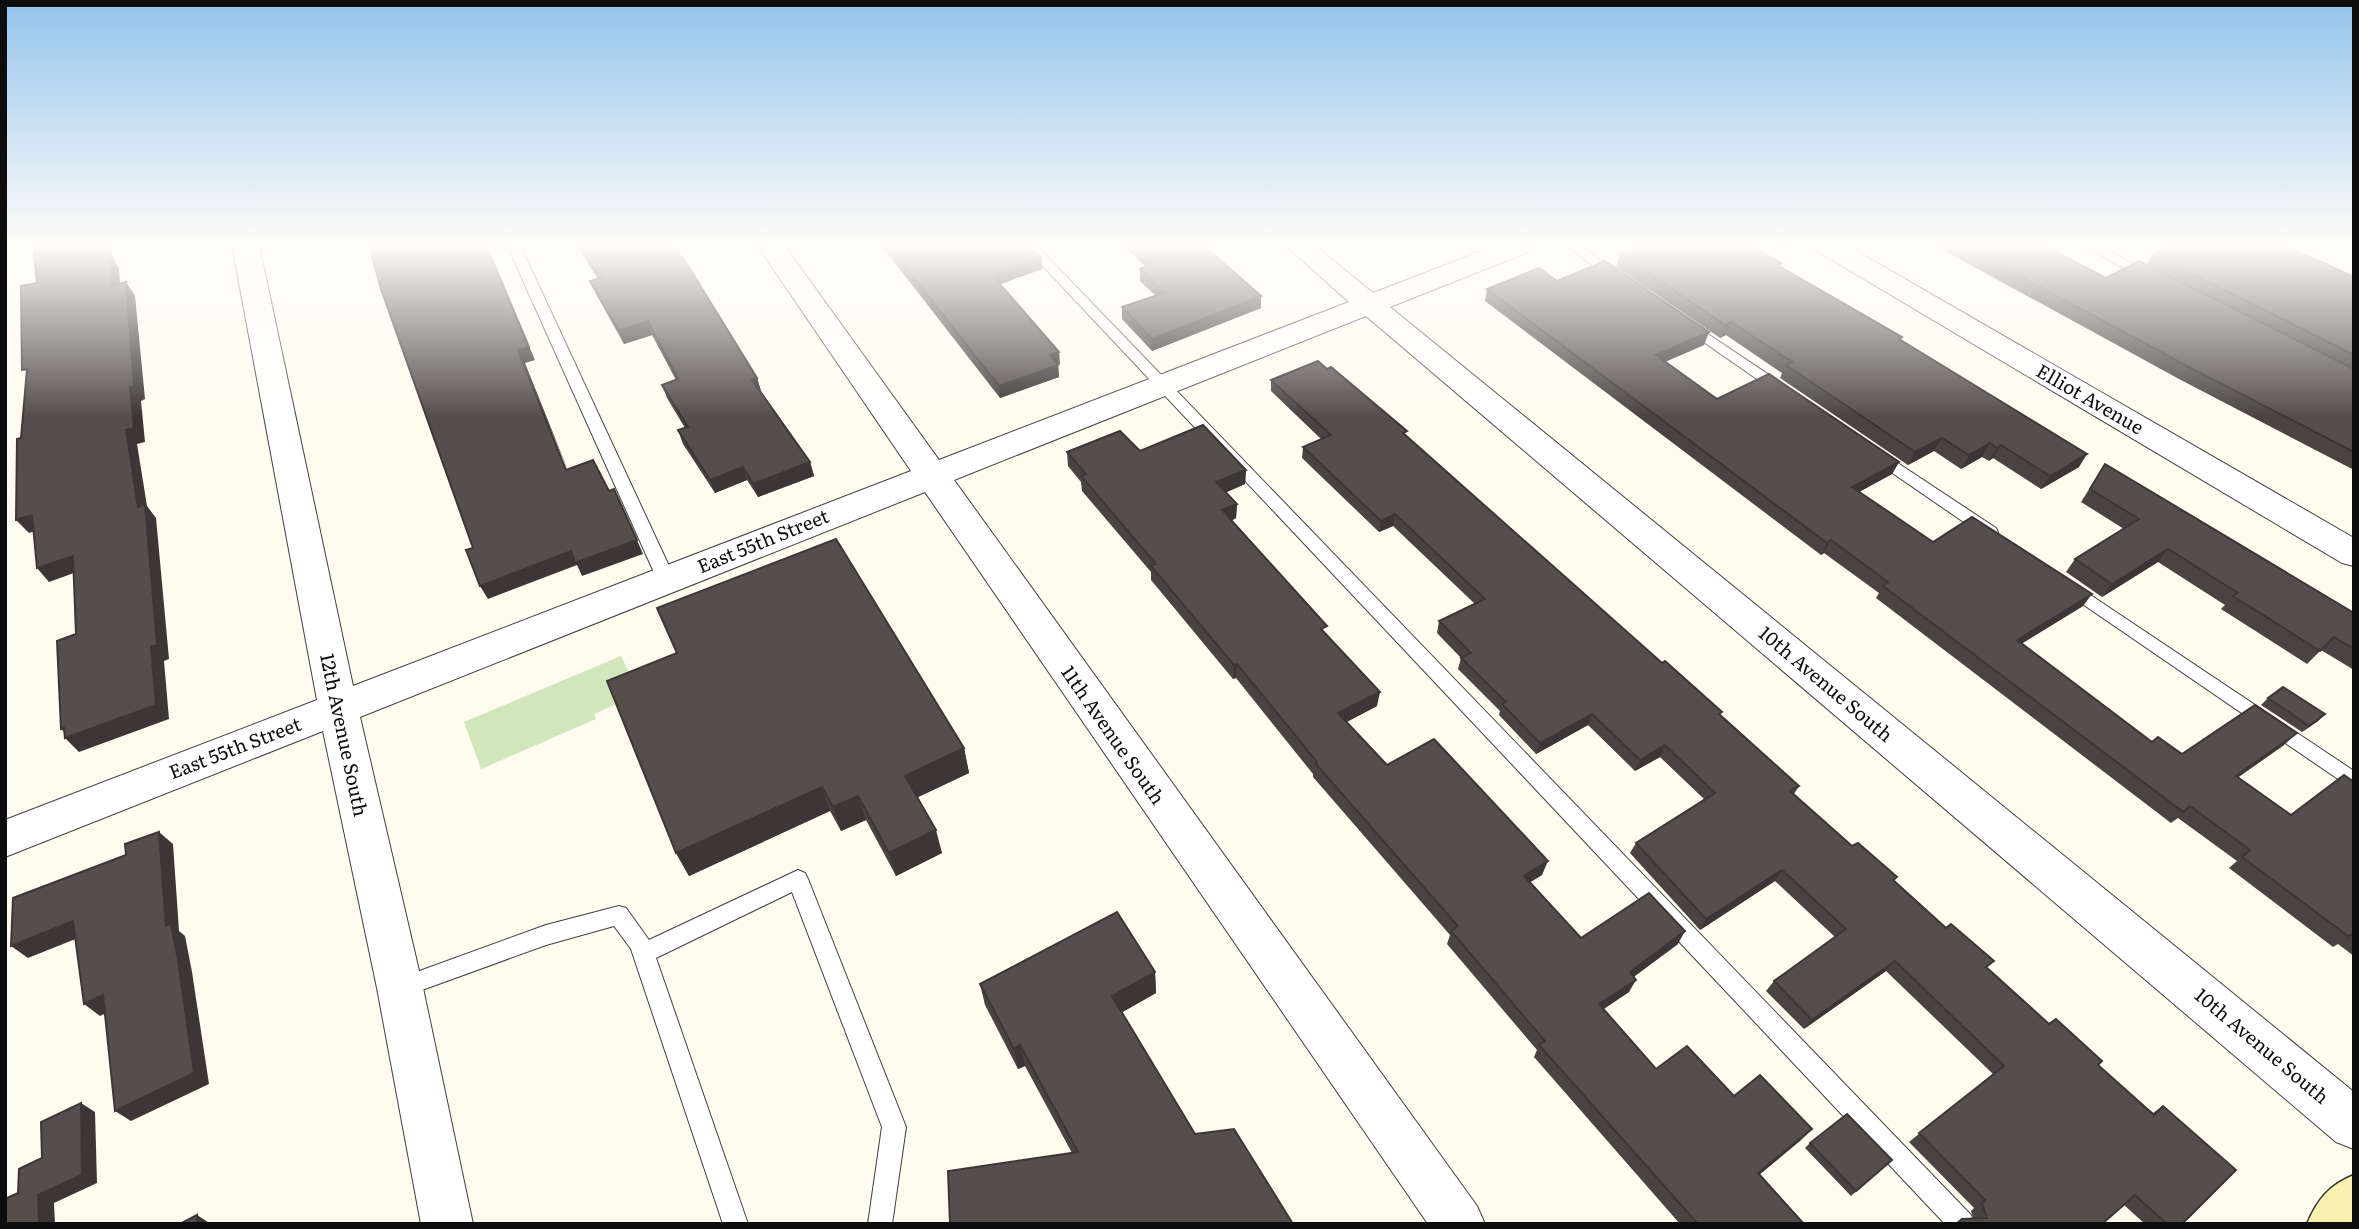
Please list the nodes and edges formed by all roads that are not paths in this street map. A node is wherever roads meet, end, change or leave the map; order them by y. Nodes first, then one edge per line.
1 (257, 302) edge
2 (539, 302) edge
3 (810, 302) edge
4 (1084, 302) edge
5 (1373, 302) edge
6 (1925, 302) edge
7 (1369, 304) junction
8 (1678, 318) edge
9 (1164, 385) junction
10 (1792, 397) edge
11 (1861, 444) edge
12 (929, 475) junction
13 (1998, 538) edge
14 (2354, 554) edge
15 (2056, 578) edge
16 (666, 579) junction
17 (338, 708) junction
18 (2354, 782) edge
19 (5, 839) edge
20 (643, 953) junction
21 (400, 988) junction
22 (2354, 1124) edge
23 (2354, 1202) edge
24 (1448, 1218) edge
25 (447, 1224) edge
26 (736, 1224) edge
27 (880, 1224) edge
28 (1962, 1224) edge
29 (2334, 1224) edge

1 - 17 street, 12th Avenue South
2 - 16 lane
3 - 12 street, 11th Avenue South
4 - 9 lane
5 - 7 street, East 55th Street
6 - 14 street, Elliot Avenue
7 - 9 street, East 55th Street
7 - 22 street, 10th Avenue South
8 - 10 lane
9 - 12 street, East 55th Street
9 - 28 lane
11 - 13 lane
12 - 16 street, East 55th Street
12 - 24 street, 11th Avenue South
15 - 18 lane
16 - 17 street, East 55th Street
17 - 19 street, East 55th Street
17 - 21 street, 12th Avenue South
20 - 21 lane
20 - 26 lane
20 - 27 lane
21 - 25 street, 12th Avenue South
23 - 29 street

